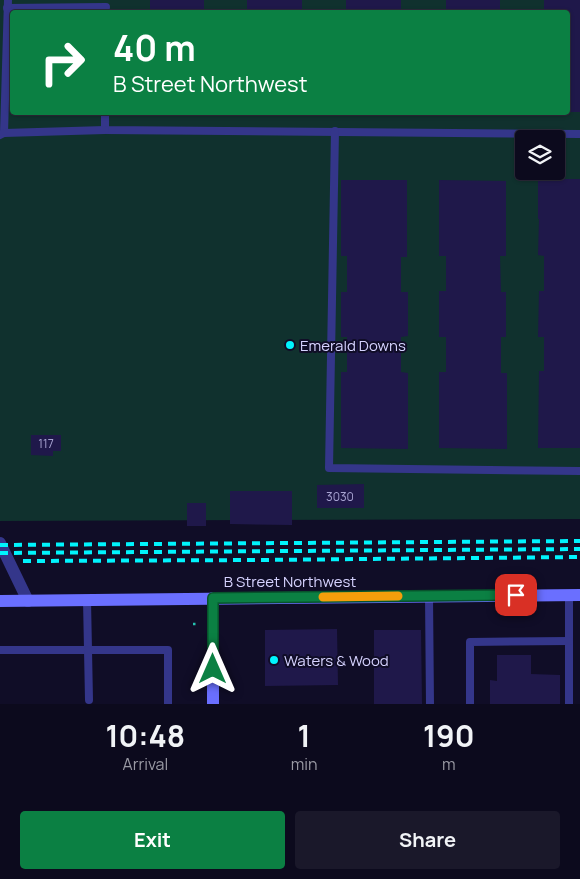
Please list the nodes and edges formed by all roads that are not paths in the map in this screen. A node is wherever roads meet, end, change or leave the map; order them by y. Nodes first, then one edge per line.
1 (8, 4) edge
2 (106, 7) edge
3 (4, 18) edge
4 (10, 33) edge
5 (105, 115) edge
6 (105, 130) junction
7 (335, 132) junction
8 (2, 134) edge
9 (580, 134) edge
10 (580, 471) edge
11 (0, 544) edge
12 (574, 595) edge
13 (429, 596) junction
14 (213, 598) junction
15 (87, 600) junction
16 (0, 601) edge
17 (28, 601) junction
18 (569, 641) junction
19 (0, 650) edge
20 (88, 650) junction
21 (89, 700) dead end
22 (168, 704) edge
23 (213, 704) edge
24 (430, 704) edge
25 (470, 704) edge
26 (569, 704) edge

1 - 2 lane
1 - 3 lane
3 - 4 lane
4 - 8 lane
5 - 6 lane
6 - 7 lane
6 - 8 lane
7 - 9 lane
7 - 10 lane
11 - 17 street
12 - 13 street, B Street Northwest
12 - 18 lane
13 - 14 street, B Street Northwest
13 - 24 lane
14 - 15 street, B Street Northwest
14 - 23 street
15 - 17 street, B Street Northwest
15 - 20 lane
16 - 17 street, B Street Northwest
18 - 25 lane
18 - 26 lane
19 - 20 lane
20 - 21 lane
20 - 22 lane

